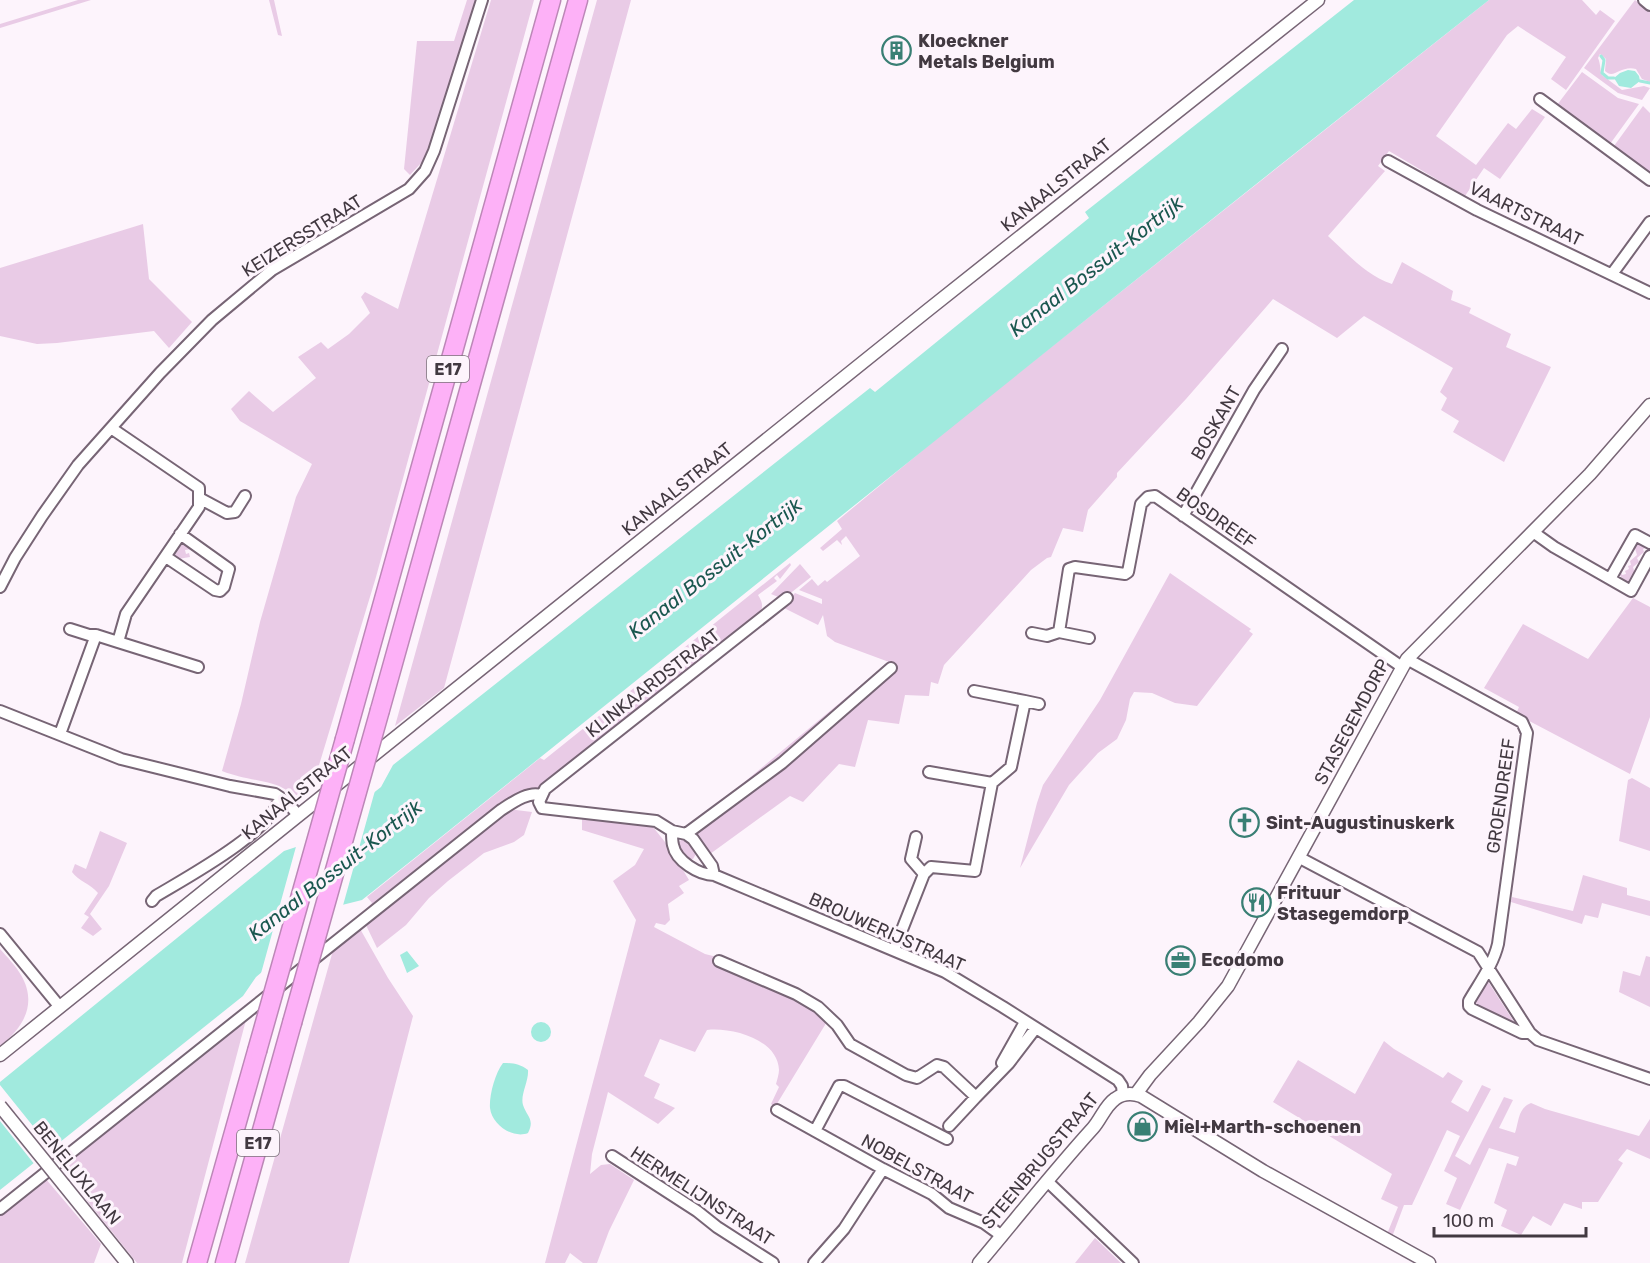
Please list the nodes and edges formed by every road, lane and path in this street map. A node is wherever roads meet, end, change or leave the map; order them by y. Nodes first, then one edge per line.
1 (482, 0) edge
2 (551, 0) edge
3 (578, 0) edge
4 (1318, 0) edge
5 (1644, 0) edge
6 (1650, 5) edge
7 (1540, 99) dead end
8 (1388, 162) dead end
9 (1650, 180) edge
10 (1650, 222) edge
11 (1612, 274) junction
12 (1650, 293) edge
13 (1282, 349) dead end
14 (1650, 405) edge
15 (111, 428) junction
16 (245, 496) dead end
17 (199, 498) junction
18 (1183, 516) junction
19 (1533, 532) junction
20 (180, 534) junction
21 (1650, 543) edge
22 (166, 556) junction
23 (1650, 556) edge
24 (1610, 579) junction
25 (0, 587) edge
26 (787, 598) dead end
27 (69, 628) dead end
28 (1059, 632) junction
29 (1032, 633) dead end
30 (96, 634) junction
31 (1089, 638) dead end
32 (118, 642) junction
33 (1404, 663) junction
34 (198, 667) dead end
35 (891, 668) dead end
36 (974, 691) dead end
37 (1025, 701) junction
38 (1039, 704) dead end
39 (0, 711) edge
40 (60, 734) junction
41 (929, 772) dead end
42 (992, 783) junction
43 (541, 795) junction
44 (279, 798) junction
45 (298, 815) junction
46 (672, 831) junction
47 (686, 834) junction
48 (916, 837) dead end
49 (1300, 858) junction
50 (707, 859) junction
51 (692, 868) junction
52 (924, 874) junction
53 (714, 875) junction
54 (152, 901) dead end
55 (0, 934) edge
56 (894, 950) junction
57 (718, 961) dead end
58 (1489, 969) junction
59 (59, 1006) junction
60 (1025, 1022) junction
61 (1035, 1029) junction
62 (1530, 1033) junction
63 (0, 1055) edge
64 (1650, 1079) edge
65 (990, 1084) junction
66 (1129, 1094) junction
67 (976, 1097) junction
68 (0, 1106) edge
69 (777, 1110) dead end
70 (949, 1126) dead end
71 (815, 1131) junction
72 (947, 1139) dead end
73 (612, 1156) dead end
74 (883, 1169) junction
75 (1047, 1181) junction
76 (0, 1209) edge
77 (1002, 1236) junction
78 (127, 1263) edge
79 (197, 1263) edge
80 (225, 1263) edge
81 (773, 1263) edge
82 (814, 1263) edge
83 (979, 1263) edge
84 (1133, 1263) edge
85 (1429, 1263) edge

1 - 15 street, KEIZERSSTRAAT
2 - 79 highway, E17, bridge
3 - 80 highway, E17, bridge
4 - 45 street, KANAALSTRAAT
5 - 6 street
7 - 9 street
8 - 11 street, VAARTSTRAAT
10 - 11 street
11 - 12 street, VAARTSTRAAT
13 - 18 street, BOSKANT
14 - 19 street, STASEGEMDORP
15 - 17 street
15 - 25 street, KEIZERSSTRAAT
16 - 17 street
17 - 20 street
18 - 28 street, BOSDREEF
18 - 33 street, BOSDREEF
19 - 24 street
19 - 33 street, STASEGEMDORP
20 - 22 street
20 - 22 street
21 - 24 street
22 - 32 street
23 - 24 street
26 - 43 street, KLINKAARDSTRAAT
27 - 30 street
28 - 29 street
28 - 31 street
30 - 32 street
30 - 40 street
32 - 34 street
33 - 49 street, STASEGEMDORP
33 - 58 street, GROENDREEF
35 - 47 street
36 - 37 street
37 - 38 street
37 - 42 street
39 - 40 street
40 - 44 street
41 - 42 street
42 - 52 street
43 - 46 street
43 - 76 street
44 - 45 street
44 - 54 street
45 - 59 street, KANAALSTRAAT
46 - 47 street
46 - 51 street
47 - 50 street
48 - 52 street
49 - 58 street
49 - 66 street, STASEGEMDORP
50 - 51 street
50 - 53 street
51 - 53 street, BROUWERIJSTRAAT
52 - 56 street
53 - 56 street, BROUWERIJSTRAAT
55 - 59 street
56 - 60 street, BROUWERIJSTRAAT
57 - 67 street
58 - 62 street
58 - 62 street, GROENDREEF
59 - 63 street, KANAALSTRAAT
60 - 61 street, BROUWERIJSTRAAT
60 - 65 street
61 - 65 street
61 - 66 street, BROUWERIJSTRAAT
62 - 64 street
65 - 67 street
66 - 75 street, STEENBRUGSTRAAT
66 - 85 street
67 - 70 street
68 - 78 street, BENELUXLAAN, bridge
69 - 71 street, NOBELSTRAAT
71 - 72 street
71 - 74 street, NOBELSTRAAT
73 - 81 street, HERMELIJNSTRAAT
74 - 77 street, NOBELSTRAAT
74 - 82 street
75 - 77 street, STEENBRUGSTRAAT
75 - 84 street
77 - 83 street, STEENBRUGSTRAAT

